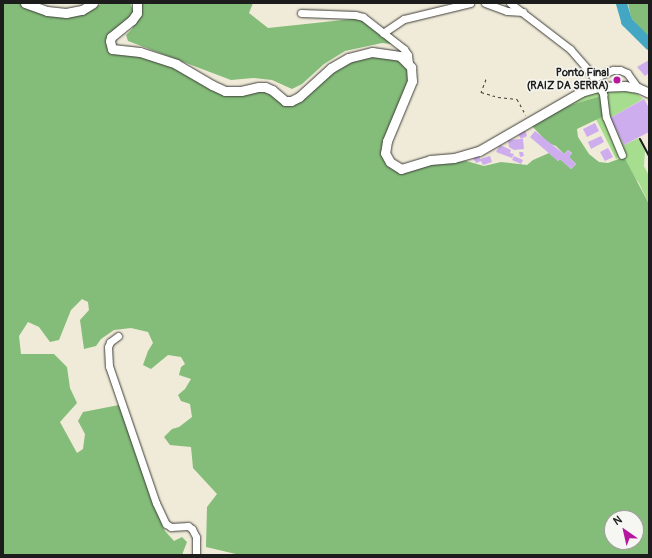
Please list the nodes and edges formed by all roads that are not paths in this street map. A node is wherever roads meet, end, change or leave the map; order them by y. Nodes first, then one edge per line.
1 (25, 3) edge
2 (94, 3) edge
3 (137, 3) edge
4 (470, 3) edge
5 (485, 3) edge
6 (510, 3) edge
7 (524, 12) junction
8 (301, 13) dead end
9 (383, 33) junction
10 (409, 63) junction
11 (594, 78) junction
12 (599, 87) junction
13 (638, 88) junction
14 (649, 93) edge
15 (622, 155) dead end
16 (118, 336) dead end
17 (196, 555) edge

1 - 2 main road
3 - 10 main road
4 - 9 street
5 - 7 street
6 - 7 street
7 - 11 street
8 - 9 street
9 - 10 street
10 - 12 main road
11 - 12 street
11 - 13 street
12 - 13 main road
12 - 15 street
13 - 14 main road
16 - 17 street

